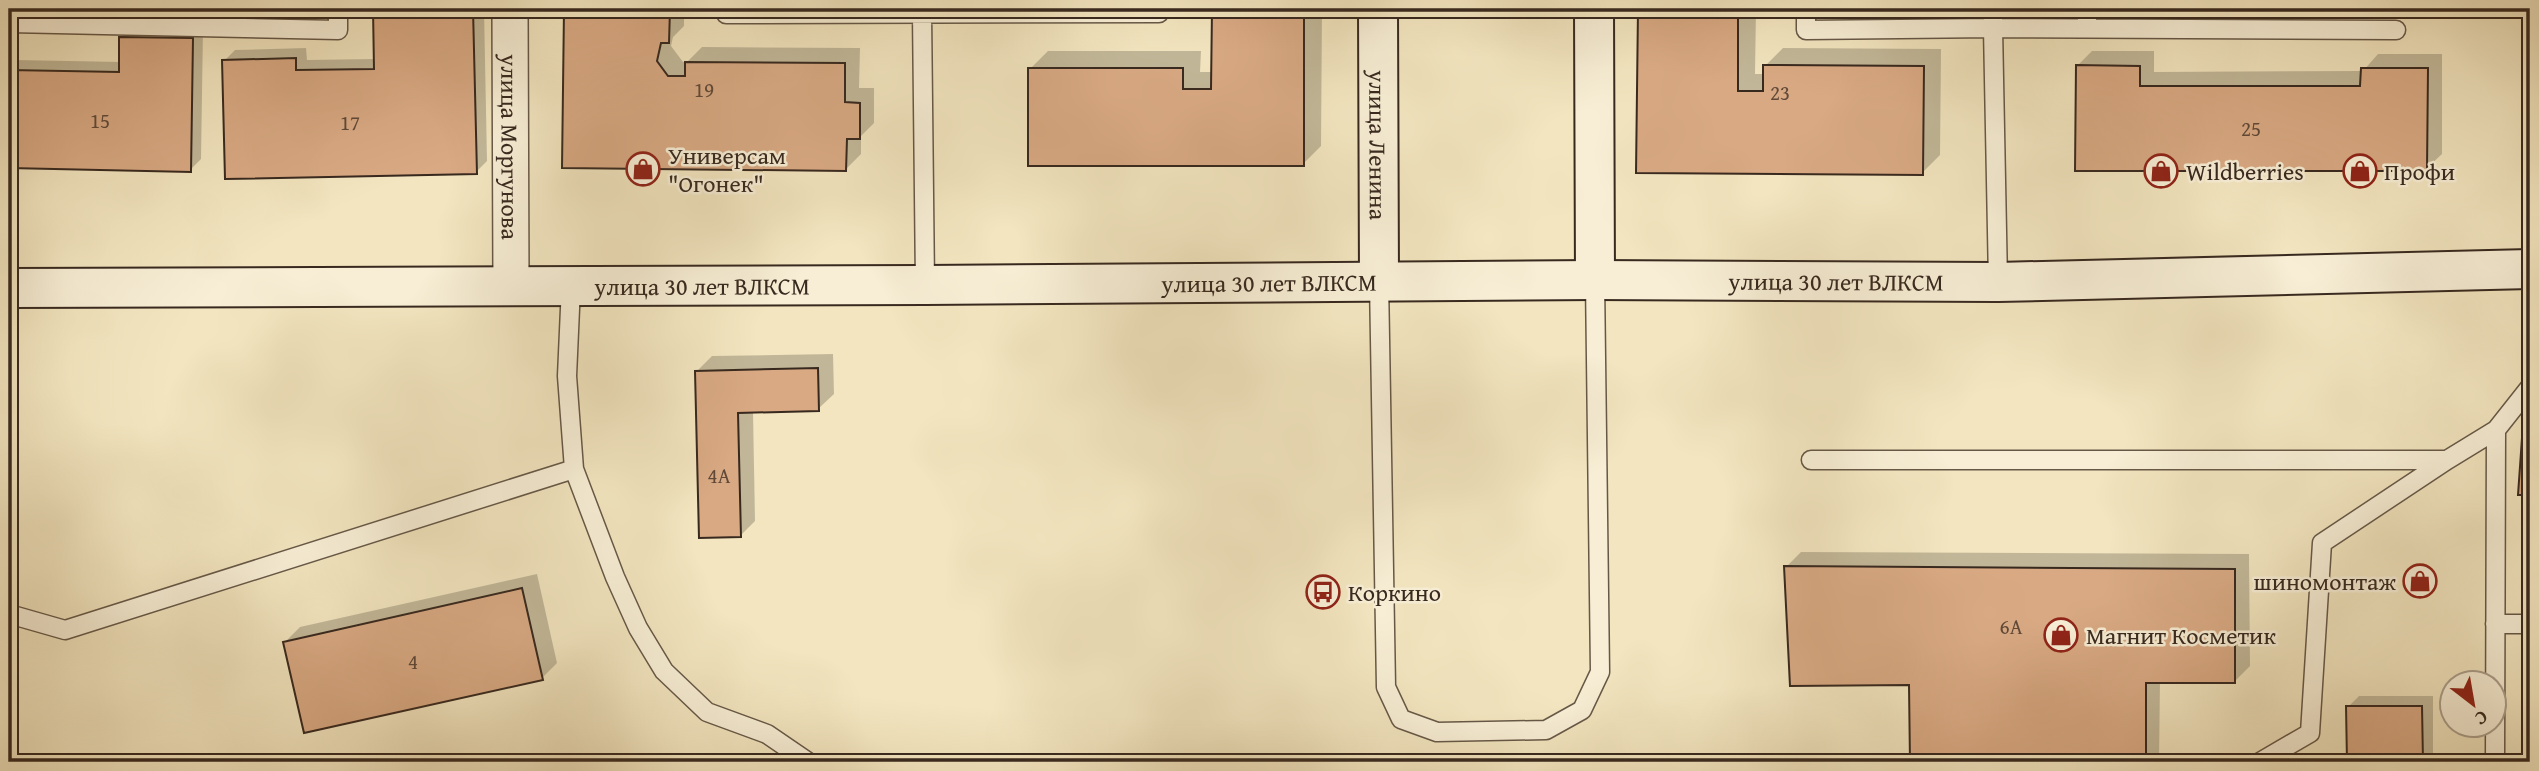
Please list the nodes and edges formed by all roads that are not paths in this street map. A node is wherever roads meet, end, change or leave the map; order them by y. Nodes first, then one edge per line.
1 (338, 9) edge
2 (510, 9) edge
3 (726, 9) edge
4 (1159, 9) edge
5 (1378, 9) edge
6 (1594, 9) edge
7 (1806, 9) edge
8 (1993, 9) edge
9 (2087, 9) edge
10 (922, 13) junction
11 (9, 23) edge
12 (1993, 28) junction
13 (2087, 28) junction
14 (2396, 30) dead end
15 (2530, 269) edge
16 (1595, 280) junction
17 (1379, 281) junction
18 (1998, 282) junction
19 (925, 285) junction
20 (511, 286) junction
21 (571, 286) junction
22 (9, 288) edge
23 (2530, 387) edge
24 (2496, 430) junction
25 (1811, 460) dead end
26 (2447, 460) junction
27 (574, 470) junction
28 (9, 614) edge
29 (2495, 624) junction
30 (2530, 624) edge
31 (808, 762) edge
32 (2260, 762) edge
33 (2495, 762) edge

1 - 11 lane
2 - 20 street, улица Моргунова
3 - 10 lane
4 - 10 lane
5 - 17 main road, улица Ленина
6 - 16 main road
7 - 12 lane
8 - 12 lane
9 - 13 lane
10 - 19 lane
12 - 13 lane
12 - 18 lane
13 - 14 lane
15 - 18 main road, улица 30 лет ВЛКСМ
16 - 17 main road, улица 30 лет ВЛКСМ
16 - 17 lane
16 - 18 main road, улица 30 лет ВЛКСМ
17 - 19 main road, улица 30 лет ВЛКСМ
19 - 21 main road, улица 30 лет ВЛКСМ
20 - 21 main road, улица 30 лет ВЛКСМ
20 - 22 main road, улица 30 лет ВЛКСМ
21 - 27 lane
23 - 24 lane
24 - 26 lane
24 - 29 lane
25 - 26 lane
26 - 32 lane
27 - 28 lane
27 - 31 lane
29 - 30 lane
29 - 33 lane

